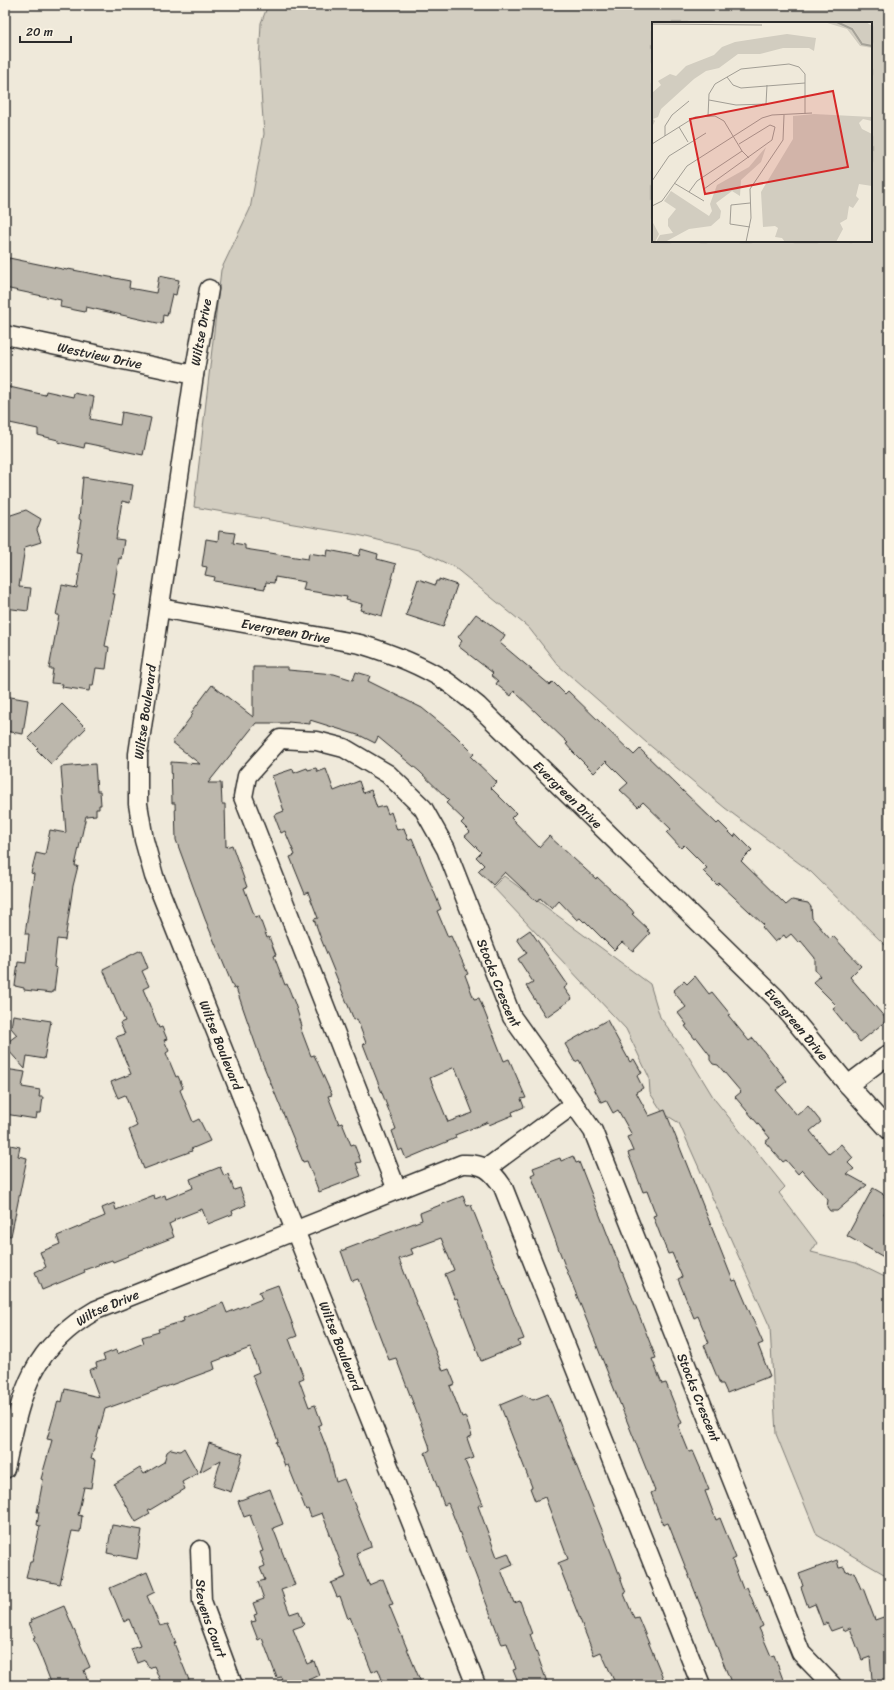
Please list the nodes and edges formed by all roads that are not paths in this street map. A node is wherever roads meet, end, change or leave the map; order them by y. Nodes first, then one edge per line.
1 (209, 288) dead end
2 (5, 335) edge
3 (194, 376) junction
4 (160, 608) junction
5 (889, 1054) edge
6 (848, 1085) junction
7 (574, 1104) junction
8 (889, 1130) edge
9 (487, 1168) junction
10 (397, 1190) junction
11 (295, 1231) junction
12 (5, 1469) edge
13 (200, 1550) dead end
14 (233, 1685) edge
15 (476, 1685) edge
16 (701, 1685) edge
17 (832, 1685) edge

1 - 3 street, Wiltse Drive
2 - 3 street, Westview Drive
3 - 4 street, Wiltse Boulevard
4 - 6 street, Evergreen Drive
4 - 11 street, Wiltse Boulevard
5 - 6 street
6 - 8 street, Evergreen Drive
7 - 9 street
7 - 10 street, Stocks Crescent
7 - 17 street, Stocks Crescent
9 - 10 street
9 - 16 street
10 - 11 street
11 - 12 street, Wiltse Drive
11 - 15 street, Wiltse Boulevard
13 - 14 street, Stevens Court

